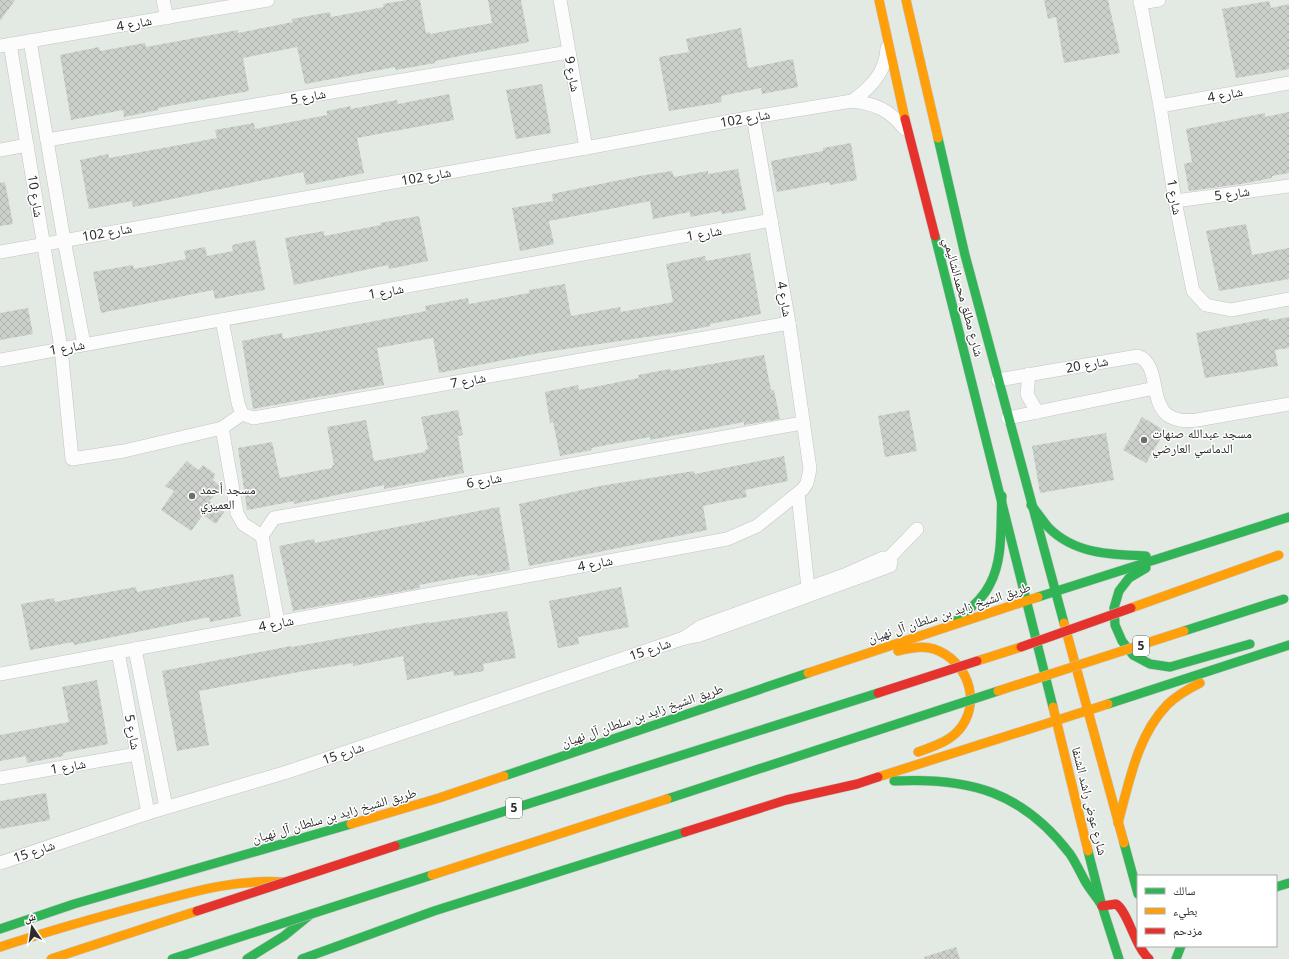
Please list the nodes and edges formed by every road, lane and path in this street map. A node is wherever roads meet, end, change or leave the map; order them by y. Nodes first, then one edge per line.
1 (163, 0) edge
2 (268, 0) edge
3 (560, 0) edge
4 (879, 0) edge
5 (906, 0) edge
6 (1158, 0) edge
7 (1140, 2) edge
8 (167, 18) junction
9 (30, 41) junction
10 (5, 45) edge
11 (888, 46) junction
12 (569, 52) junction
13 (1289, 83) edge
14 (852, 101) junction
15 (1160, 106) junction
16 (753, 117) junction
17 (908, 133) junction
18 (47, 140) junction
19 (27, 144) junction
20 (586, 148) junction
21 (0, 150) edge
22 (1289, 186) edge
23 (1175, 201) junction
24 (771, 220) junction
25 (64, 240) junction
26 (43, 244) junction
27 (0, 252) edge
28 (965, 255) junction
29 (940, 259) junction
30 (1289, 299) edge
31 (222, 320) junction
32 (789, 323) junction
33 (84, 344) junction
34 (62, 348) junction
35 (0, 360) edge
36 (1029, 374) junction
37 (998, 380) junction
38 (1155, 388) junction
39 (1289, 404) edge
40 (1037, 412) junction
41 (242, 414) junction
42 (1008, 418) junction
43 (802, 423) junction
44 (222, 428) junction
45 (798, 494) junction
46 (1002, 496) junction
47 (1031, 504) junction
48 (1289, 519) edge
49 (917, 529) dead end
50 (262, 536) junction
51 (1289, 552) edge
52 (1163, 557) junction
53 (889, 558) junction
54 (808, 588) junction
55 (1055, 591) junction
56 (1287, 598) edge
57 (1027, 600) junction
58 (278, 622) junction
59 (954, 623) junction
60 (1067, 636) joint
61 (684, 638) junction
62 (1259, 642) dead end
63 (1289, 645) edge
64 (135, 649) junction
65 (1039, 649) joint
66 (118, 652) junction
67 (1222, 668) junction
68 (0, 674) edge
69 (742, 695) junction
70 (1088, 711) junction
71 (1057, 721) junction
72 (137, 754) junction
73 (911, 754) dead end
74 (859, 773) dead end
75 (0, 778) edge
76 (858, 784) junction
77 (786, 800) junction
78 (166, 807) junction
79 (148, 813) junction
80 (1118, 823) junction
81 (0, 863) edge
82 (283, 882) junction
83 (1289, 883) edge
84 (1277, 887) edge
85 (1137, 890) edge
86 (1102, 906) junction
87 (312, 913) junction
88 (0, 929) edge
89 (1137, 946) edge
90 (0, 947) edge
91 (1138, 947) edge
92 (1152, 947) edge
93 (1181, 947) edge
94 (51, 959) edge
95 (172, 959) edge
96 (247, 959) edge
97 (302, 959) edge
98 (1119, 959) edge
99 (1150, 959) edge
100 (1155, 959) edge
101 (1176, 959) edge

1 - 8 street
2 - 8 street, شارع 4
3 - 12 street, شارع 9
4 - 11 main road, شارع مطلق محمدالشاليمي
5 - 28 main road, شارع مطلق محمدالشاليمي
6 - 7 street
7 - 15 street, شارع 1
8 - 9 street, شارع 4
9 - 10 street, شارع 4
9 - 18 street, شارع 10
10 - 19 street, شارع 10
11 - 14 street, شارع 102
11 - 17 main road, شارع مطلق محمدالشاليمي
12 - 18 street, شارع 5
12 - 20 street, شارع 9
13 - 15 street, شارع 4
14 - 16 street, شارع 102
14 - 17 street, شارع 102
15 - 23 street, شارع 1
16 - 20 street, شارع 102
16 - 24 street, شارع 4
17 - 29 main road, شارع مطلق محمدالشاليمي
18 - 25 street, شارع 10
19 - 21 street
19 - 26 street, شارع 10
20 - 25 street, شارع 102
22 - 23 street, شارع 5
23 - 30 street, شارع 1
24 - 31 street, شارع 1
24 - 32 street, شارع 4
25 - 26 street, شارع 102
25 - 33 street, شارع 10
26 - 27 street, شارع 102
26 - 34 street, شارع 10
28 - 29 main road
28 - 37 main road, شارع مطلق محمدالشاليمي
29 - 46 main road, شارع مطلق محمدالشاليمي
31 - 33 street, شارع 1
31 - 41 street
32 - 41 street, شارع 7
32 - 43 street, شارع 4
33 - 34 street, شارع 1
34 - 35 street, شارع 1
34 - 44 street, شارع 10
36 - 37 street, شارع 20
36 - 38 street, شارع 20
36 - 40 street
37 - 42 main road, شارع مطلق محمدالشاليمي
38 - 39 street, شارع 20
38 - 40 street
40 - 42 street
41 - 44 street
42 - 47 main road, شارع مطلق محمدالشاليمي
43 - 45 street, شارع 4
43 - 50 street, شارع 6
44 - 50 street
45 - 54 street
45 - 58 street, شارع 4
46 - 57 main road, شارع مطلق محمدالشاليمي
46 - 59 main road
47 - 52 main road
47 - 55 main road, شارع مطلق محمدالشاليمي
48 - 52 main road, طريق الشيخ زايد بن سلطان آل نهيان
48 - 62 main road
49 - 53 street
50 - 58 street
51 - 82 main road, 5, bridge
52 - 55 main road, طريق الشيخ زايد بن سلطان آل نهيان
53 - 54 street, شارع 15
53 - 61 street, شارع 15
54 - 61 street, شارع 15
55 - 57 main road, طريق الشيخ زايد بن سلطان آل نهيان
55 - 60 main road, شارع مطلق محمدالشاليمي
56 - 87 main road, 5, bridge
57 - 59 main road, طريق الشيخ زايد بن سلطان آل نهيان
57 - 65 main road, شارع مطلق محمدالشاليمي
58 - 64 street, شارع 4
59 - 69 main road, طريق الشيخ زايد بن سلطان آل نهيان
60 - 70 main road, شارع عوض راشد الشنفا
61 - 78 street, شارع 15
63 - 67 main road
64 - 66 street, شارع 4
64 - 78 street, شارع 5
65 - 71 main road, شارع عوض راشد الشنفا
66 - 68 street, شارع 4
66 - 72 street, شارع 5
67 - 70 main road
67 - 80 main road
69 - 73 main road
69 - 88 main road, طريق الشيخ زايد بن سلطان آل نهيان
70 - 71 main road
70 - 80 main road, شارع عوض راشد الشنفا
71 - 76 main road
71 - 86 main road, شارع عوض راشد الشنفا
72 - 75 street, شارع 1
72 - 79 street, شارع 5
74 - 77 main road
76 - 77 main road
76 - 86 main road
77 - 97 main road
78 - 79 street, شارع 15
79 - 81 street, شارع 15
80 - 85 main road, شارع عوض راشد الشنفا
82 - 90 main road
82 - 94 main road, 5, bridge
83 - 84 main road
86 - 89 main road
86 - 98 main road, شارع عوض راشد الشنفا
87 - 95 main road, 5, bridge
87 - 96 main road, bridge
91 - 99 main road
92 - 100 main road
93 - 101 main road

